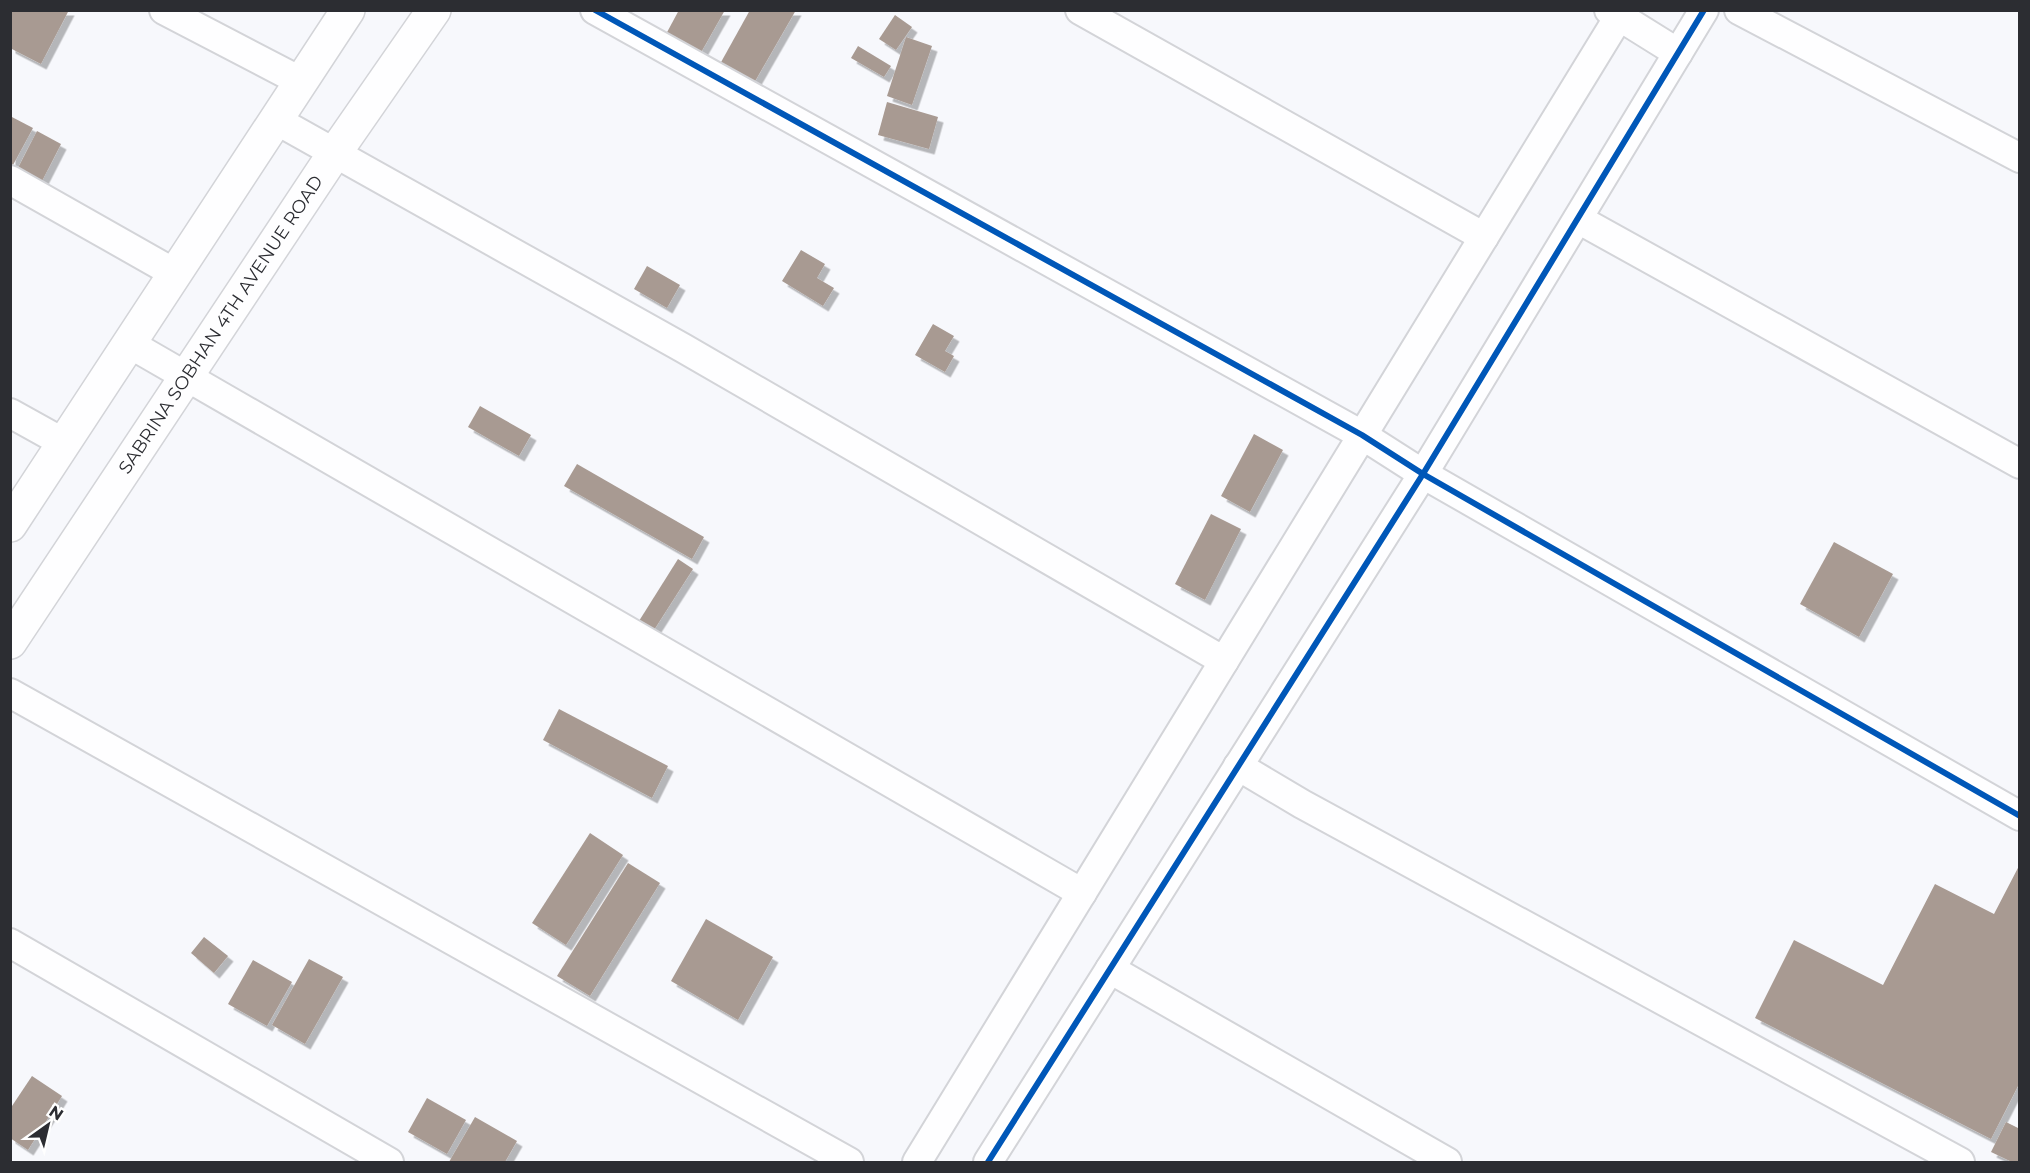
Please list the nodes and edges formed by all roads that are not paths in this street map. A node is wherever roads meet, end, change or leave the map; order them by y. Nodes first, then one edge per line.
1 (164, 10) edge
2 (348, 10) edge
3 (434, 10) edge
4 (595, 10) edge
5 (1080, 10) edge
6 (1704, 10) edge
7 (1739, 10) edge
8 (1617, 12) edge
9 (1678, 53) junction
10 (302, 82) junction
11 (276, 120) junction
12 (334, 154) junction
13 (2019, 158) edge
14 (10, 180) edge
15 (1578, 219) junction
16 (1484, 237) junction
17 (176, 274) junction
18 (129, 344) junction
19 (187, 375) junction
20 (10, 412) edge
21 (1362, 435) junction
22 (64, 442) junction
23 (2019, 464) edge
24 (1423, 474) junction
25 (10, 525) edge
26 (10, 642) edge
27 (1224, 661) junction
28 (10, 693) edge
29 (1238, 766) junction
30 (2019, 816) edge
31 (1082, 892) junction
32 (10, 943) edge
33 (1110, 969) junction
34 (389, 1162) edge
35 (849, 1162) edge
36 (916, 1162) edge
37 (988, 1162) edge
38 (1446, 1162) edge
39 (1960, 1162) edge

1 - 10 street
2 - 10 street
3 - 12 street, SABRINA SOBHAN 4TH AVENUE ROAD
4 - 21 street
5 - 16 street
6 - 9 street
7 - 13 street
8 - 9 street
8 - 16 street
9 - 15 street
10 - 11 street
11 - 12 street
11 - 17 street
12 - 19 street, SABRINA SOBHAN 4TH AVENUE ROAD
12 - 27 street
14 - 17 street
15 - 23 street
15 - 24 street
16 - 21 street
17 - 18 street
18 - 19 street
18 - 22 street
19 - 26 street, SABRINA SOBHAN 4TH AVENUE ROAD
19 - 31 street
20 - 22 street
21 - 24 street
21 - 27 street
22 - 25 street
24 - 29 street
24 - 30 street
27 - 31 street
28 - 35 street
29 - 33 street
29 - 39 street
31 - 36 street
32 - 34 street
33 - 37 street
33 - 38 street

